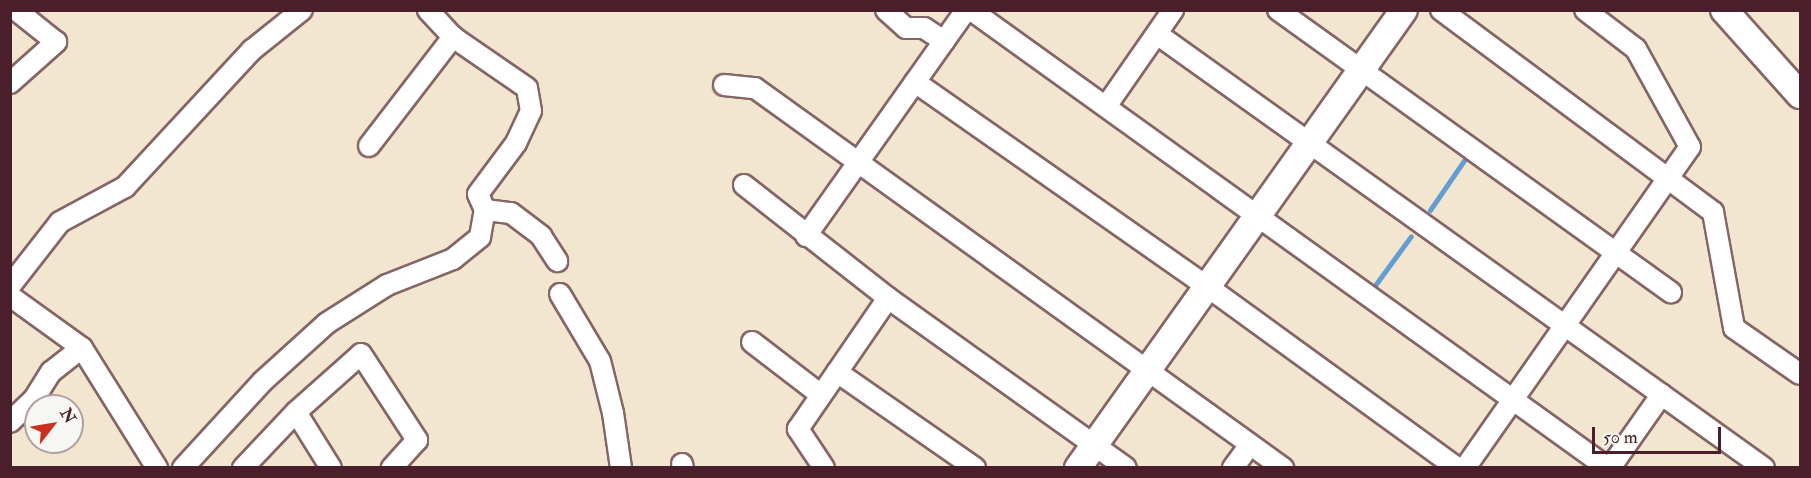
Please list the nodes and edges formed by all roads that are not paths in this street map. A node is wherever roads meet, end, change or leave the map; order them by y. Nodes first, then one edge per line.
1 (16, 10) edge
2 (302, 10) edge
3 (428, 10) edge
4 (886, 10) edge
5 (966, 10) edge
6 (971, 10) edge
7 (1173, 10) edge
8 (1278, 10) edge
9 (1404, 10) edge
10 (1441, 10) edge
11 (1585, 10) edge
12 (1724, 10) edge
13 (1157, 34) junction
14 (453, 37) junction
15 (944, 41) junction
16 (1363, 69) junction
17 (915, 82) junction
18 (10, 83) edge
19 (724, 85) dead end
20 (1800, 95) edge
21 (1107, 105) junction
22 (1310, 142) junction
23 (369, 146) dead end
24 (857, 163) junction
25 (1671, 178) junction
26 (744, 185) dead end
27 (484, 210) junction
28 (1259, 214) junction
29 (806, 236) junction
30 (1617, 252) junction
31 (557, 261) dead end
32 (10, 286) edge
33 (1208, 287) junction
34 (1671, 292) dead end
35 (561, 294) dead end
36 (10, 296) edge
37 (888, 298) junction
38 (1564, 326) junction
39 (752, 342) dead end
40 (82, 348) junction
41 (1147, 370) junction
42 (837, 372) junction
43 (1800, 374) edge
44 (1662, 394) junction
45 (821, 395) junction
46 (1513, 399) junction
47 (296, 412) junction
48 (10, 422) edge
49 (1250, 445) junction
50 (1095, 446) junction
51 (157, 468) edge
52 (183, 468) edge
53 (243, 468) edge
54 (331, 468) edge
55 (392, 468) edge
56 (621, 468) edge
57 (824, 468) edge
58 (975, 468) edge
59 (1078, 468) edge
60 (1126, 468) edge
61 (1233, 468) edge
62 (1282, 468) edge
63 (1457, 468) edge
64 (1465, 468) edge
65 (1609, 468) edge
66 (1764, 468) edge

1 - 18 street
2 - 32 street
3 - 14 street
4 - 15 street
5 - 15 street
6 - 21 street
7 - 13 street
8 - 16 street
9 - 16 street
10 - 25 street
11 - 25 street
12 - 20 street
13 - 21 street
13 - 22 street
14 - 23 street
14 - 27 street
15 - 17 street
16 - 22 street
16 - 30 street
17 - 24 street
17 - 33 street
19 - 24 street
21 - 28 street
22 - 28 street
22 - 38 street
24 - 29 street
24 - 41 street
25 - 30 street
25 - 43 street
26 - 29 street
27 - 31 street
27 - 52 street
28 - 33 street
28 - 46 street
29 - 37 street
30 - 34 street
30 - 38 street
33 - 41 street
33 - 63 street
35 - 56 street
36 - 40 street
37 - 42 street
37 - 50 street
38 - 44 street
38 - 46 street
39 - 45 street
40 - 48 street
40 - 51 street
41 - 49 street
41 - 50 street
42 - 45 street
42 - 58 street
44 - 65 street
44 - 66 street
45 - 57 street
46 - 64 street
46 - 65 street
47 - 53 street
47 - 54 street
47 - 55 street
49 - 61 street
49 - 62 street
50 - 59 street
50 - 60 street

